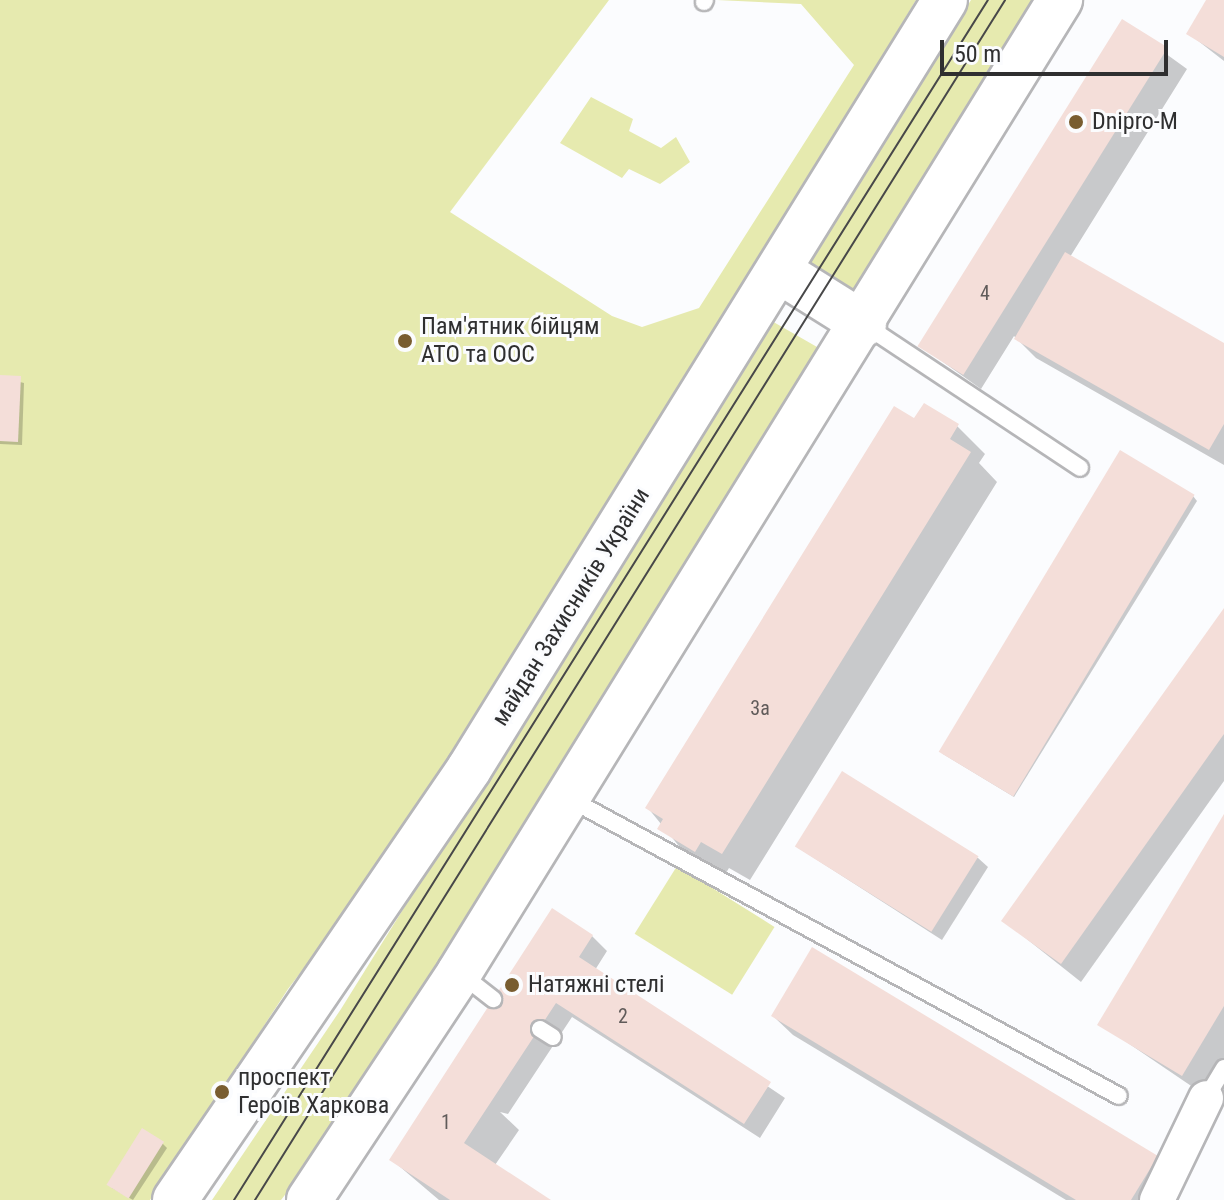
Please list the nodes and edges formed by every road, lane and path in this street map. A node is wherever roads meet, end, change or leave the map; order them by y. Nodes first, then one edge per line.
1 (945, 0) edge
2 (1060, 0) edge
3 (781, 272) junction
4 (864, 324) junction
5 (1080, 468) dead end
6 (566, 798) junction
7 (459, 973) junction
8 (493, 999) dead end
9 (1224, 1068) edge
10 (1119, 1096) dead end
11 (1206, 1098) joint
12 (175, 1200) edge
13 (309, 1200) edge
14 (1157, 1200) edge

1 - 3 main road, майдан Захисників України
2 - 4 main road
3 - 4 main road
3 - 12 main road, майдан Захисників України
4 - 5 lane
4 - 6 main road
6 - 7 main road
6 - 10 lane
7 - 8 lane
7 - 13 main road
9 - 11 lane
11 - 14 street

